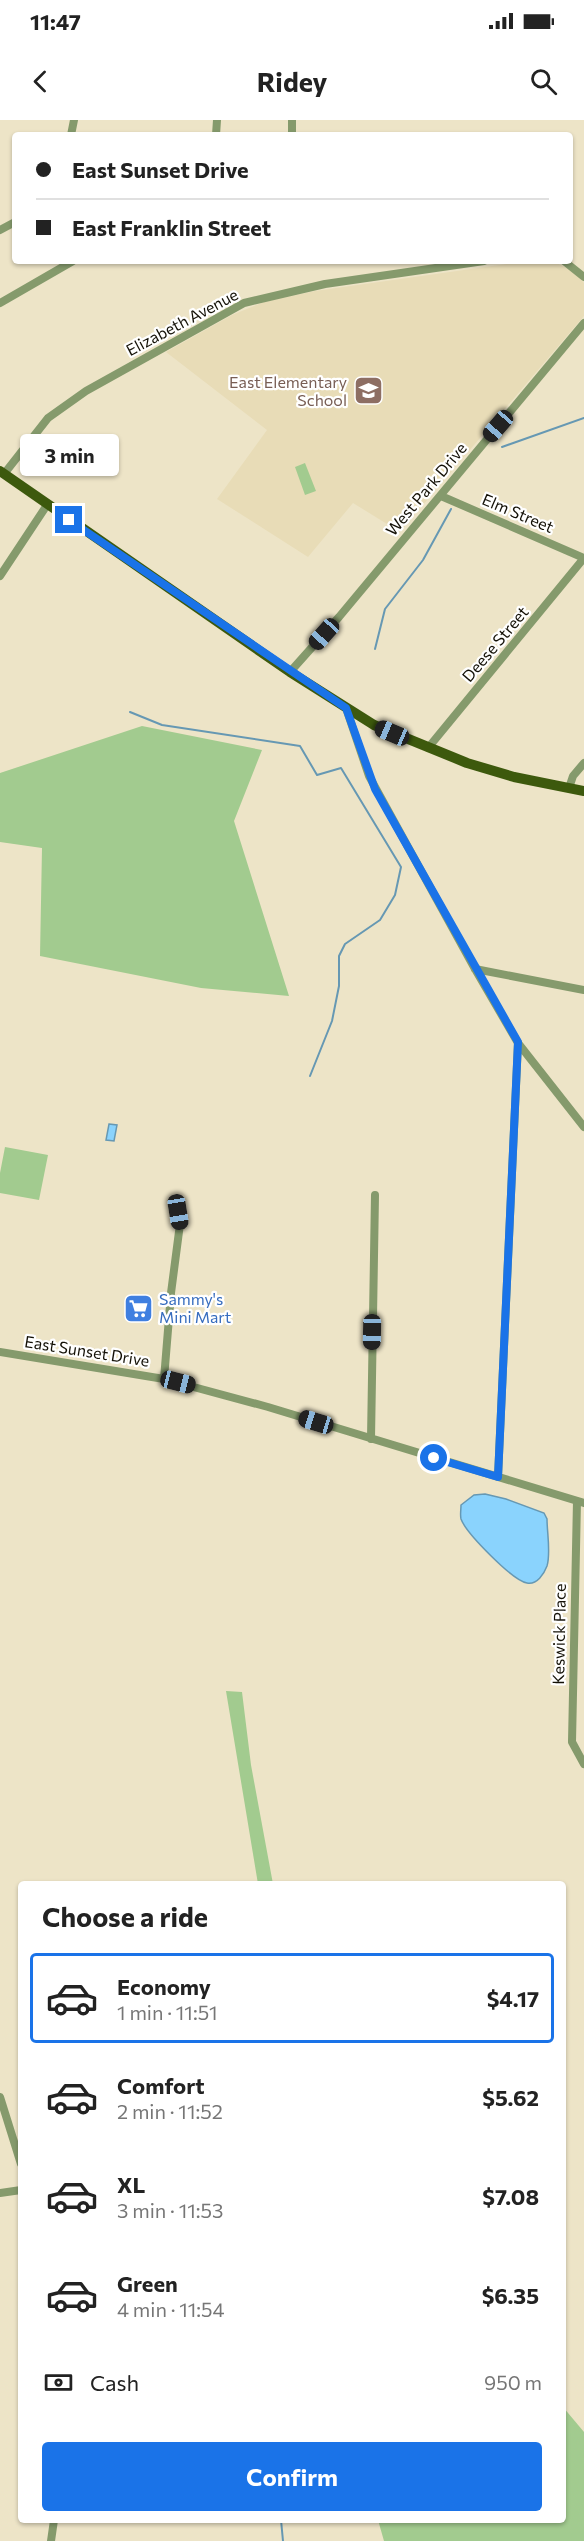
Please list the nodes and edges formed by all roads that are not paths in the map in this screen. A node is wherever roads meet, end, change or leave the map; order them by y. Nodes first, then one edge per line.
1 (68, 264) edge
2 (463, 264) edge
3 (568, 264) edge
4 (584, 278) edge
5 (0, 303) edge
6 (584, 323) edge
7 (2, 473) edge
8 (441, 496) junction
9 (47, 505) junction
10 (584, 558) edge
11 (0, 576) edge
12 (290, 672) junction
13 (346, 708) junction
14 (428, 748) junction
15 (584, 763) edge
16 (568, 788) junction
17 (584, 791) edge
18 (476, 969) junction
19 (584, 990) edge
20 (518, 1042) junction
21 (584, 1127) edge
22 (375, 1195) dead end
23 (178, 1212) dead end
24 (0, 1352) edge
25 (164, 1379) junction
26 (370, 1439) junction
27 (498, 1477) junction
28 (580, 1502) edge
29 (584, 1764) edge
30 (0, 2097) edge
31 (18, 2154) edge
32 (18, 2190) edge
33 (0, 2193) edge
34 (54, 2523) edge
35 (51, 2541) edge

1 - 5 street
2 - 7 street, Elizabeth Avenue
3 - 4 street
6 - 8 street, West Park Drive
7 - 9 main road
8 - 10 street, Elm Street
8 - 12 street, West Park Drive
9 - 11 street
9 - 12 main road
10 - 14 street, Deese Street
12 - 13 main road
13 - 14 main road
13 - 18 street
14 - 16 main road
15 - 16 street
16 - 17 main road
18 - 19 street
18 - 20 street
20 - 21 street
20 - 27 street
22 - 26 street
23 - 25 street
24 - 25 street, East Sunset Drive
25 - 26 street, East Sunset Drive
26 - 27 street, East Sunset Drive
27 - 28 street, East Sunset Drive
28 - 29 street, Keswick Place
30 - 31 street
32 - 33 street
34 - 35 street

